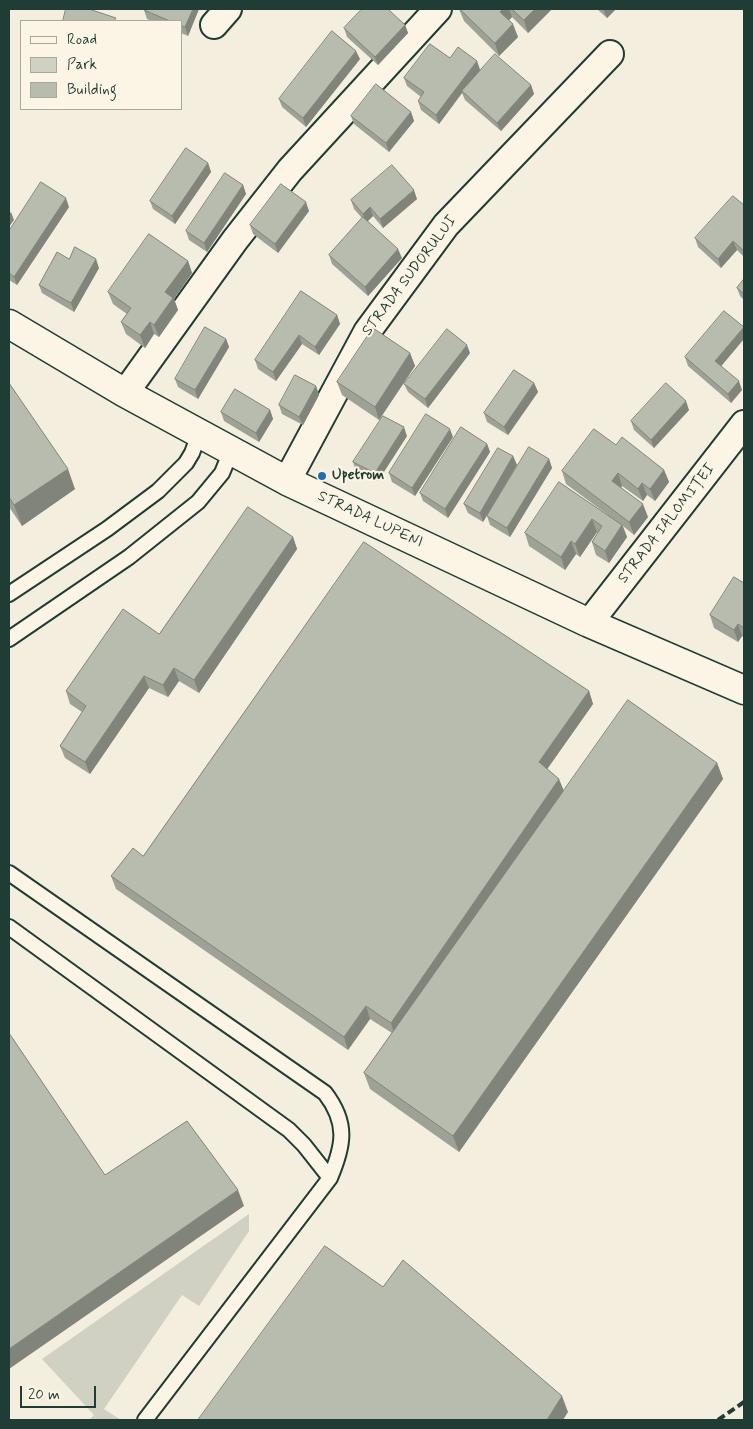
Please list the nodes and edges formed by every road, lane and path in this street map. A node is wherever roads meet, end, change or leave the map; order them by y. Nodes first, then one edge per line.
1 (438, 9) edge
2 (610, 54) dead end
3 (9, 324) edge
4 (125, 393) junction
5 (744, 424) edge
6 (199, 434) junction
7 (231, 451) junction
8 (287, 481) junction
9 (9, 594) edge
10 (589, 623) junction
11 (9, 639) edge
12 (744, 690) edge
13 (9, 873) edge
14 (9, 927) edge
15 (330, 1178) junction
16 (145, 1420) edge

1 - 4 street
2 - 8 street, STRADA SUDORULUI
3 - 4 street, STRADA LUPENI
4 - 6 street, STRADA LUPENI
5 - 10 street, STRADA IALOMIȚEI
6 - 7 street, STRADA LUPENI
6 - 9 lane
7 - 8 street, STRADA LUPENI
7 - 11 lane
8 - 10 street, STRADA LUPENI
10 - 12 street, STRADA LUPENI
13 - 15 lane
14 - 15 lane
15 - 16 lane

